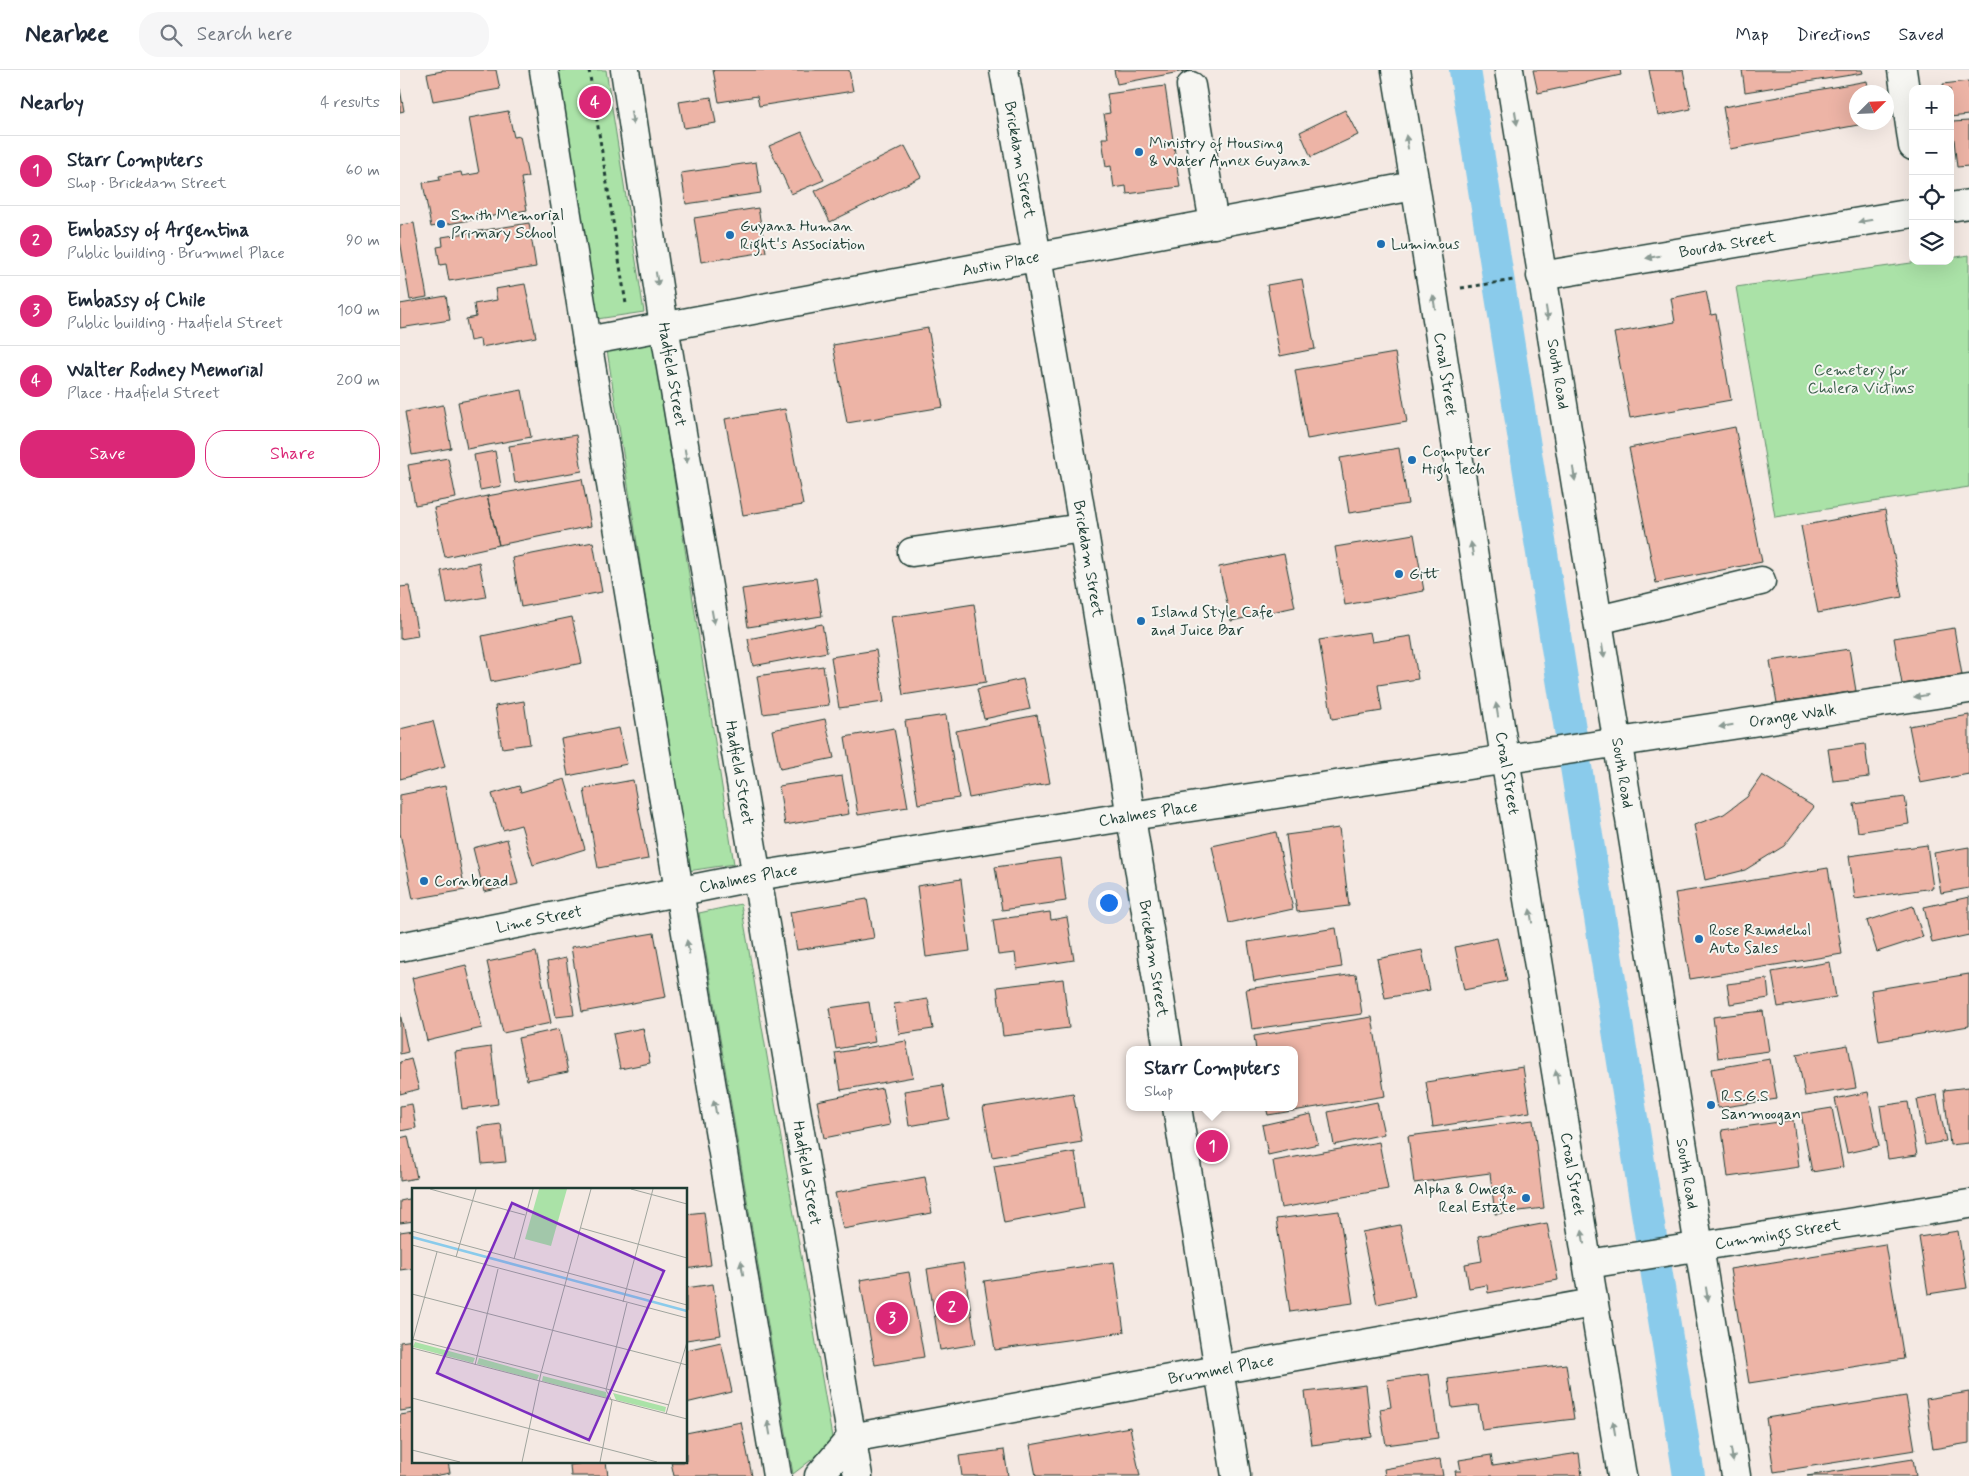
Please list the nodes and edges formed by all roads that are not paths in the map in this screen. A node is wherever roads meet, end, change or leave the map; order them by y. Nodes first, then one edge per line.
1 (544, 70) edge
2 (625, 70) edge
3 (1004, 70) edge
4 (1396, 70) edge
5 (1509, 70) edge
6 (1902, 70) edge
7 (1190, 86) dead end
8 (1911, 130) edge
9 (1414, 186) junction
10 (1969, 204) edge
11 (1954, 206) edge
12 (1909, 214) edge
13 (1214, 224) junction
14 (1037, 257) junction
15 (1528, 278) junction
16 (664, 326) junction
17 (587, 341) junction
18 (1083, 528) junction
19 (912, 552) dead end
20 (1761, 581) dead end
21 (1598, 620) junction
22 (1969, 689) edge
23 (1606, 744) junction
24 (1504, 758) junction
25 (1132, 816) junction
26 (757, 876) junction
27 (678, 890) junction
28 (400, 947) edge
29 (1167, 1046) edge
30 (1178, 1111) edge
31 (1969, 1204) edge
32 (1693, 1247) junction
33 (1588, 1264) junction
34 (1593, 1303) junction
35 (1218, 1370) junction
36 (851, 1438) junction
37 (777, 1476) edge
38 (819, 1476) edge
39 (858, 1476) edge
40 (1236, 1476) edge
41 (1622, 1476) edge
42 (1736, 1476) edge

1 - 17 street
2 -> 16 street, Hadfield Street
3 - 14 street, Brickdam Street
9 -> 4 street, Croal Street
5 -> 15 street, South Road
6 - 8 street
7 - 13 street
9 - 13 street, Austin Place
24 -> 9 street, Croal Street
10 - 11 street
12 -> 15 street, Bourda Street
13 - 14 street, Austin Place
14 - 16 street, Austin Place
14 - 18 street, Brickdam Street
15 -> 21 street, South Road
16 - 17 street, Austin Place
16 -> 26 street, Hadfield Street
17 - 27 street
18 - 19 street
18 - 25 street, Brickdam Street
20 - 21 street
21 -> 23 street, South Road
22 -> 23 street, Orange Walk
23 - 24 street, Chalmes Place
23 - 32 street, South Road
24 - 25 street, Chalmes Place
33 -> 24 street, Croal Street
25 - 26 street, Chalmes Place
25 - 29 street, Brickdam Street
26 - 27 street, Chalmes Place
26 - 36 street, Hadfield Street
27 - 28 street, Lime Street
37 -> 27 street
30 - 35 street
31 - 32 street, Cummings Street
32 - 33 street, Cummings Street
32 -> 42 street, South Road
33 - 34 street, Croal Street
34 - 35 street, Brummel Place
41 -> 34 street, Croal Street
35 - 36 street, Brummel Place
35 - 40 street
36 - 38 street
36 - 39 street, Hadfield Street

